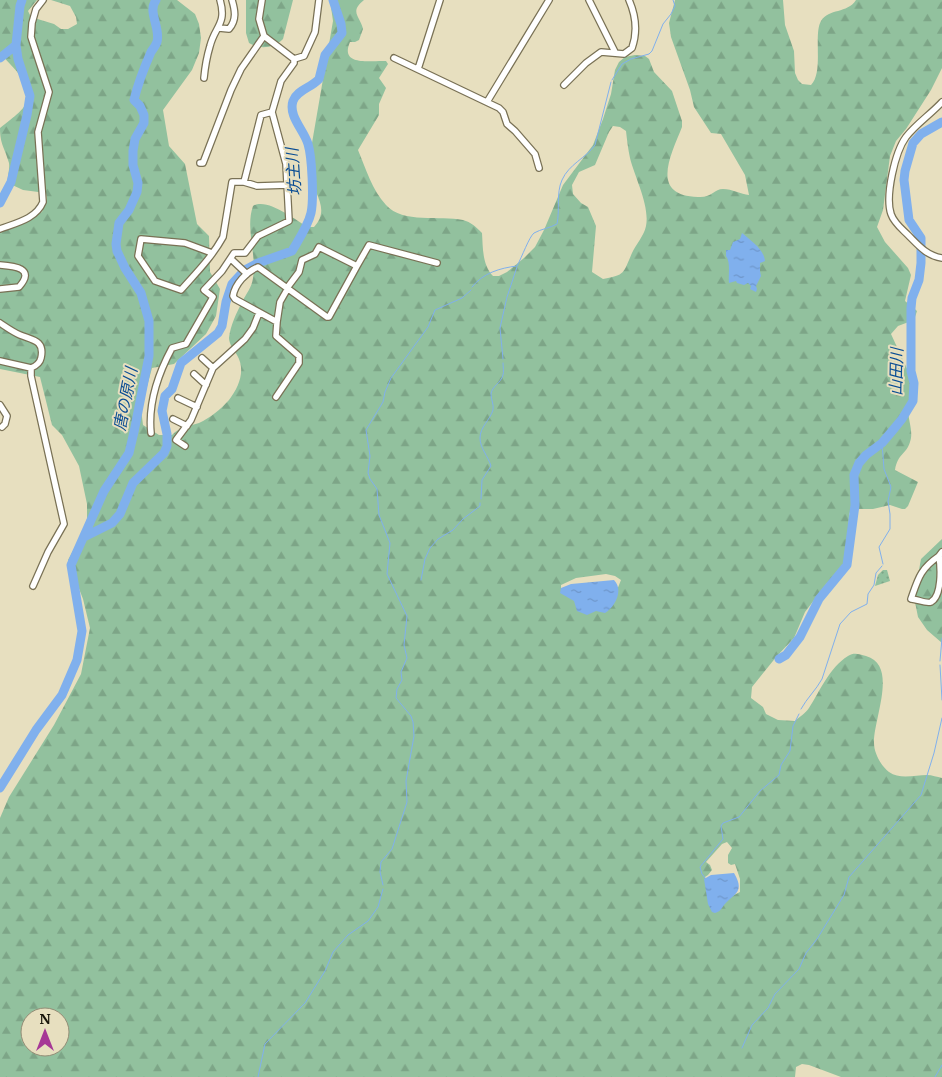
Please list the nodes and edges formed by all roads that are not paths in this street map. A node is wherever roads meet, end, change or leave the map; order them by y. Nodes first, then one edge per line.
1 (42, 0) edge
2 (220, 0) edge
3 (232, 0) edge
4 (262, 0) edge
5 (319, 0) edge
6 (440, 0) edge
7 (549, 0) edge
8 (589, 0) edge
9 (629, 0) edge
10 (220, 28) junction
11 (264, 36) junction
12 (615, 52) junction
13 (394, 58) dead end
14 (294, 59) junction
15 (418, 69) junction
16 (204, 78) dead end
17 (564, 86) dead end
18 (487, 102) junction
19 (942, 102) edge
20 (272, 112) junction
21 (200, 164) dead end
22 (539, 168) dead end
23 (244, 182) junction
24 (288, 185) junction
25 (0, 230) edge
26 (212, 253) junction
27 (942, 258) edge
28 (231, 259) junction
29 (437, 263) dead end
30 (0, 265) edge
31 (357, 266) junction
32 (247, 274) junction
33 (287, 288) junction
34 (0, 289) edge
35 (259, 312) junction
36 (277, 322) junction
37 (0, 323) edge
38 (202, 358) dead end
39 (0, 361) edge
40 (31, 368) junction
41 (213, 368) junction
42 (194, 374) dead end
43 (206, 384) junction
44 (276, 397) dead end
45 (178, 398) dead end
46 (0, 405) edge
47 (197, 407) junction
48 (173, 419) dead end
49 (187, 426) junction
50 (2, 427) dead end
51 (151, 433) dead end
52 (185, 446) dead end
53 (940, 554) edge
54 (33, 586) dead end

1 - 25 street
2 - 10 street
3 - 10 street
4 - 11 street
5 - 14 street
6 - 15 street
7 - 18 street
8 - 12 street
9 - 12 street
10 - 16 street
11 - 14 street
11 - 21 street
12 - 17 street
13 - 15 street
14 - 20 street
15 - 18 street
18 - 22 street
19 - 27 street
20 - 23 street
20 - 24 street
23 - 24 street
23 - 26 street
24 - 28 street
26 - 26 street
28 - 32 street
28 - 51 street
29 - 31 street
30 - 34 street
31 - 33 street
31 - 33 street
32 - 33 street
32 - 35 street
33 - 36 street
35 - 36 street
35 - 41 street
36 - 44 street
37 - 40 street
38 - 41 street
39 - 40 street
40 - 54 street
41 - 43 street
42 - 43 street
43 - 47 street
45 - 47 street
46 - 50 street
47 - 49 street
48 - 49 street
49 - 52 street
53 - 53 street

